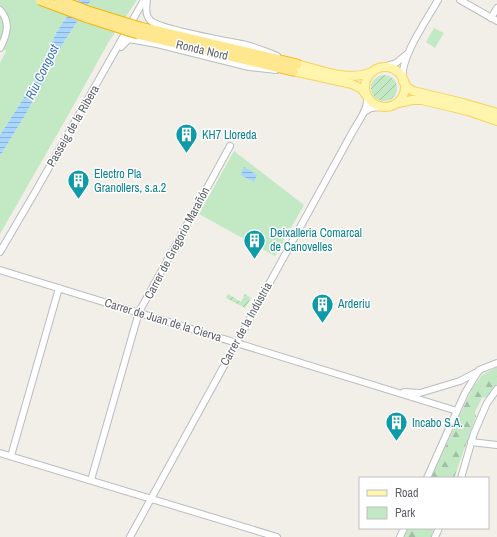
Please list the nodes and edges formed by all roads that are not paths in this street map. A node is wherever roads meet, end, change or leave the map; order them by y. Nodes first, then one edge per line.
1 (40, 0) edge
2 (58, 0) edge
3 (146, 0) edge
4 (438, 0) edge
5 (460, 0) edge
6 (497, 8) edge
7 (0, 10) edge
8 (494, 19) edge
9 (139, 30) junction
10 (0, 48) edge
11 (408, 53) junction
12 (114, 54) junction
13 (383, 67) junction
14 (295, 68) junction
15 (373, 71) junction
16 (403, 79) junction
17 (366, 96) junction
18 (398, 102) junction
19 (381, 107) junction
20 (364, 112) junction
21 (497, 113) edge
22 (497, 120) edge
23 (230, 146) dead end
24 (0, 252) edge
25 (0, 270) edge
26 (59, 288) junction
27 (139, 312) junction
28 (236, 343) junction
29 (497, 363) edge
30 (479, 370) junction
31 (497, 389) edge
32 (395, 391) junction
33 (457, 411) junction
34 (471, 442) junction
35 (497, 445) edge
36 (0, 453) edge
37 (11, 456) junction
38 (427, 477) edge
39 (461, 477) edge
40 (91, 480) junction
41 (150, 498) junction
42 (130, 537) edge
43 (277, 537) edge

1 - 9 highway, Ronda Nord, bridge
2 - 9 highway, Ronda Nord, bridge
3 - 12 street, Passeig de la Ribera
3 - 14 street
4 - 11 street
5 - 8 street
6 - 8 street
7 - 10 street
9 - 14 highway, Ronda Nord
11 - 13 street
11 - 16 street
12 - 14 street
12 - 24 street, Passeig de la Ribera
13 - 15 main road
13 - 16 main road
14 - 15 main road, Ronda Nord
14 - 17 main road, Ronda Nord
15 - 17 main road
16 - 18 main road
16 - 21 main road
17 - 19 main road
17 - 20 street, Carrer de la Indústria
18 - 19 main road
18 - 22 main road
19 - 20 street
20 - 28 street, Carrer de la Indústria
23 - 27 street, Carrer de Gregorio Marañón
25 - 26 street, Carrer de Juan de la Cierva
26 - 27 street, Carrer de Juan de la Cierva
26 - 37 street
27 - 28 street, Carrer de Juan de la Cierva
27 - 40 street, Carrer de Gregorio Marañón
28 - 32 street, Carrer de Juan de la Cierva
28 - 41 street, Carrer de la Indústria
29 - 30 street, Carrer de Juan de la Cierva
30 - 32 street, Carrer de Juan de la Cierva
30 - 33 street
31 - 34 street
32 - 33 street, Carrer de Juan de la Cierva
33 - 38 street
34 - 35 street
34 - 39 street
36 - 37 street
37 - 40 street
40 - 41 street
41 - 42 street, Carrer de la Indústria
41 - 43 street

